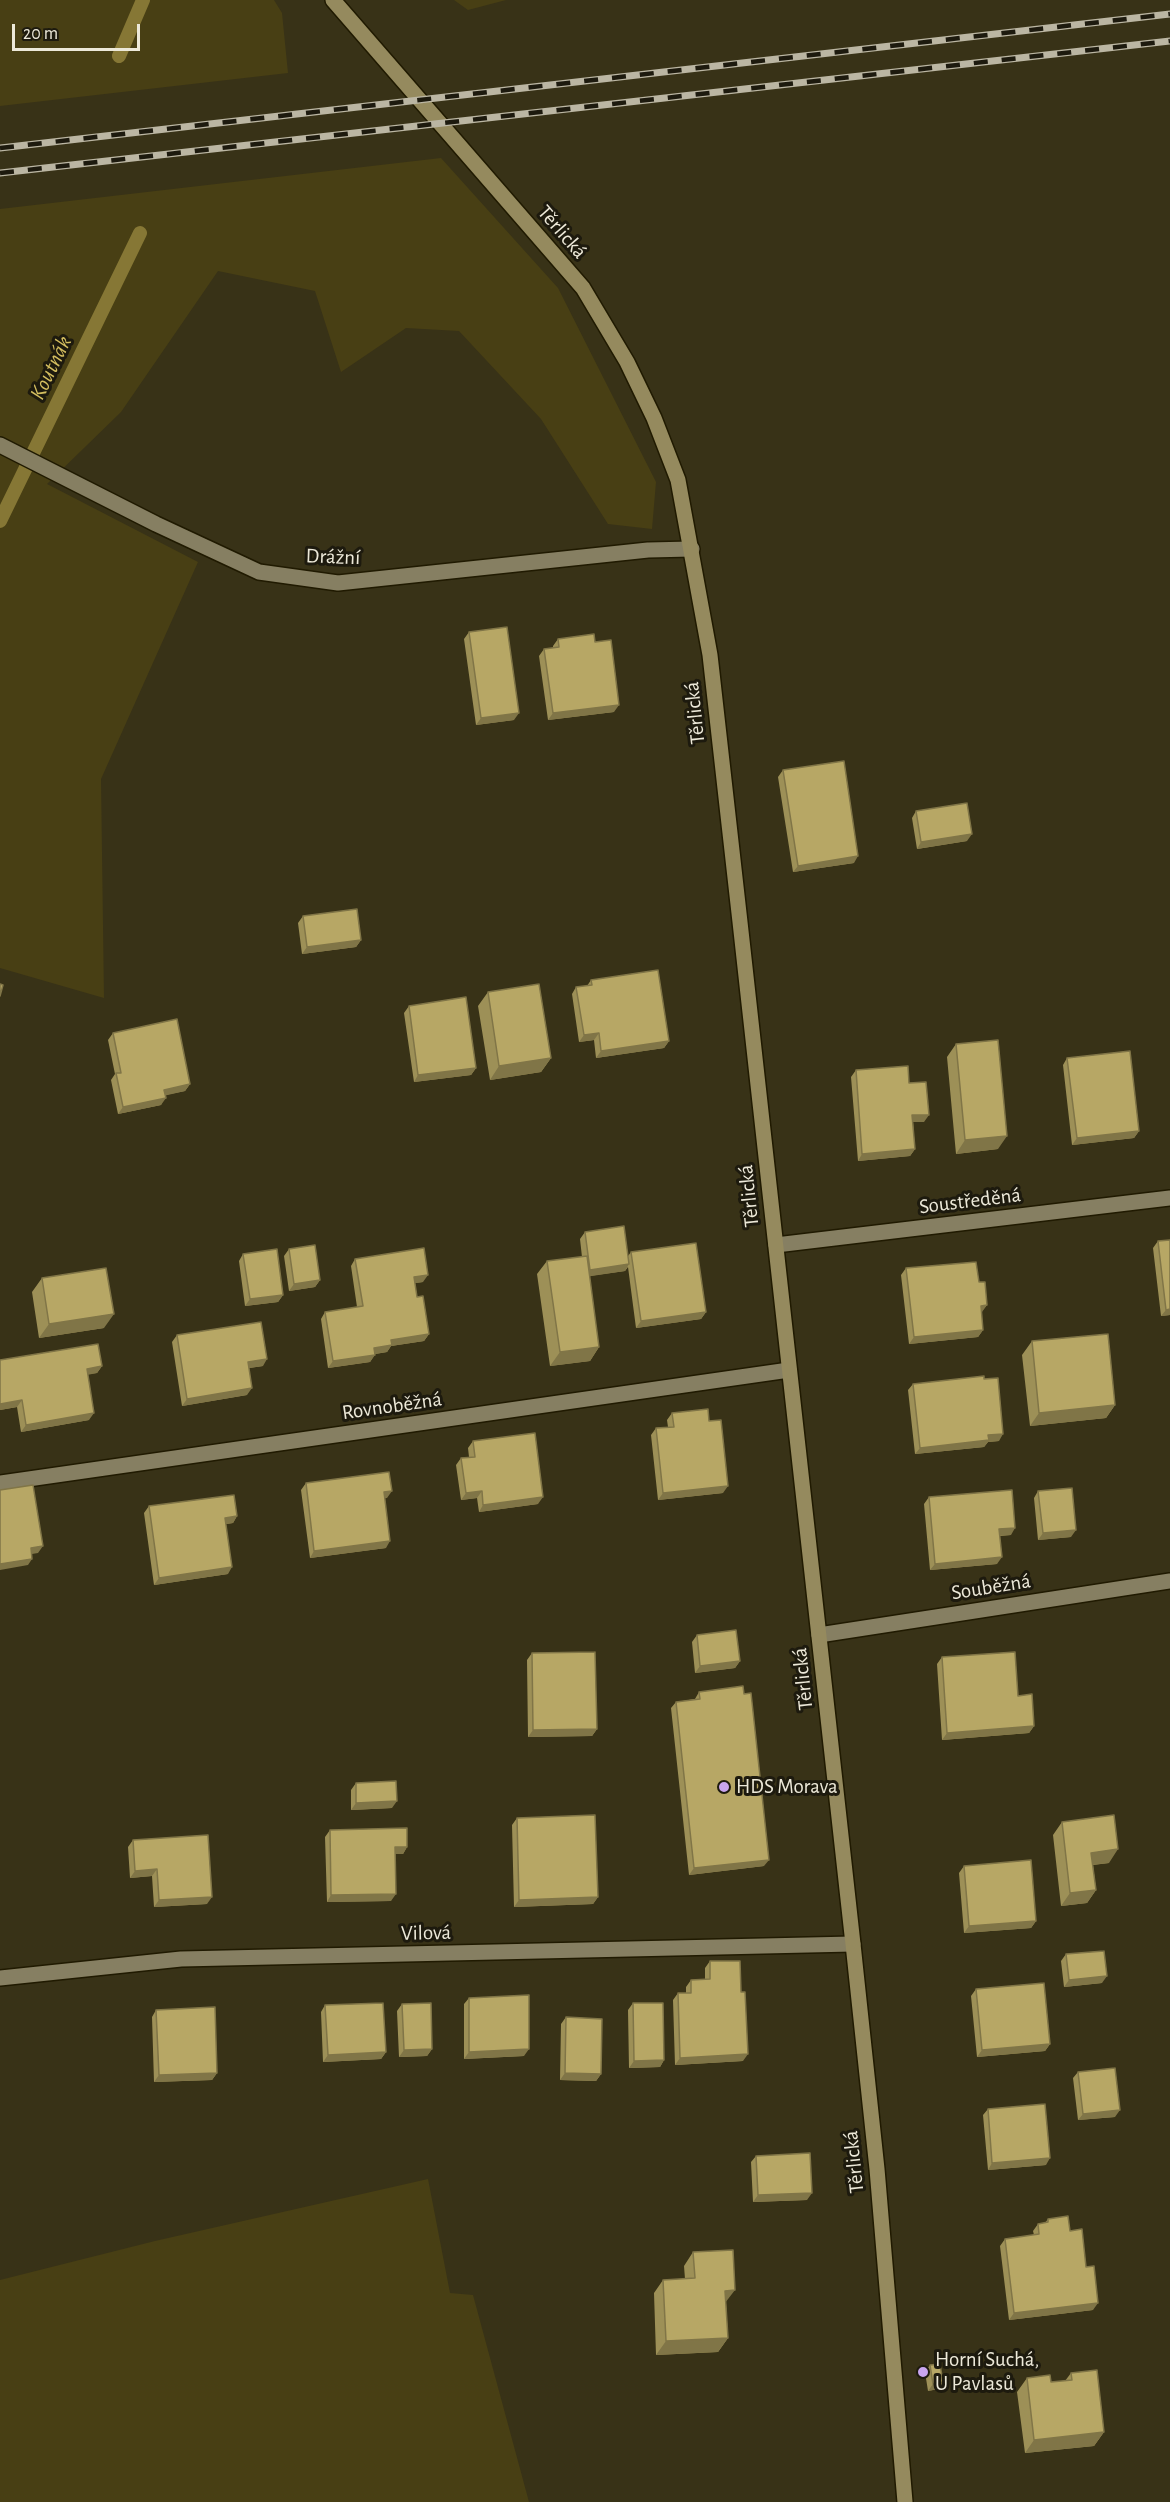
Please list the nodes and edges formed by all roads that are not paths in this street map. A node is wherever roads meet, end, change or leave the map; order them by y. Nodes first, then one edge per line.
1 (333, 0) edge
2 (1, 445) edge
3 (692, 549) junction
4 (1170, 1198) edge
5 (776, 1245) junction
6 (789, 1370) junction
7 (0, 1483) edge
8 (1170, 1581) edge
9 (819, 1635) junction
10 (853, 1944) junction
11 (0, 1978) edge
12 (905, 2502) edge

1 - 3 main road, Těrlická
2 - 3 street, Drážní
3 - 5 main road, Těrlická
4 - 5 street, Soustředěná
5 - 6 main road, Těrlická
6 - 7 street, Rovnoběžná
6 - 9 main road, Těrlická
8 - 9 street, Souběžná
9 - 10 main road, Těrlická
10 - 11 street, Vilová
10 - 12 main road, Těrlická

